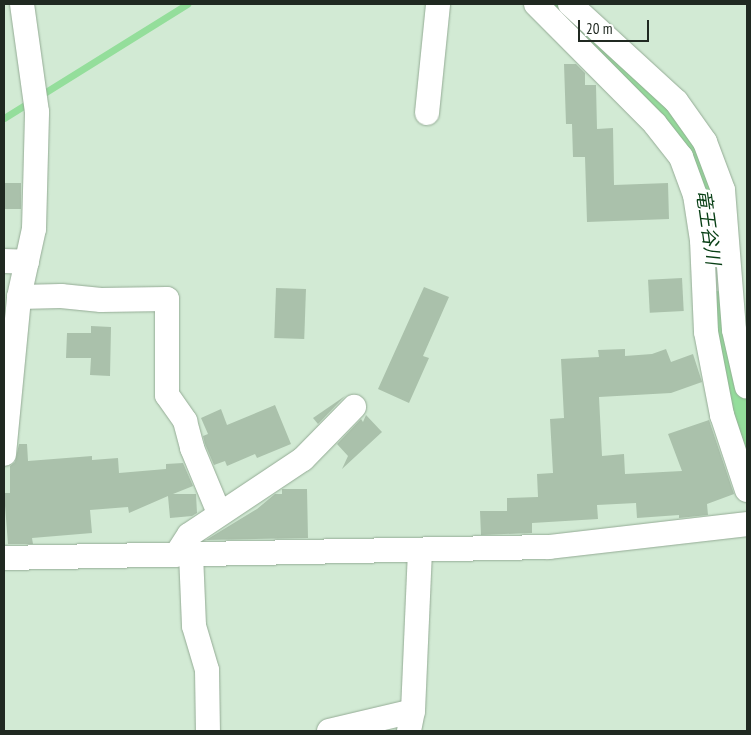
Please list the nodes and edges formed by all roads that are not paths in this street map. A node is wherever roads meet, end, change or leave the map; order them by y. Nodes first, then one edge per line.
1 (22, 4) edge
2 (438, 4) edge
3 (536, 4) edge
4 (570, 4) edge
5 (426, 113) dead end
6 (738, 243) edge
7 (15, 261) edge
8 (19, 296) junction
9 (747, 387) edge
10 (354, 407) dead end
11 (4, 454) edge
12 (747, 490) edge
13 (219, 513) junction
14 (747, 524) edge
15 (420, 550) junction
16 (184, 554) junction
17 (4, 558) edge
18 (411, 721) edge
19 (208, 731) edge
20 (329, 731) edge

1 - 7 street
2 - 5 street
3 - 12 street
4 - 6 street
6 - 9 street
7 - 8 street
8 - 11 street
8 - 13 street
10 - 13 street
13 - 16 street
14 - 15 street
15 - 16 street
15 - 18 street
16 - 17 street
16 - 19 street
18 - 20 street

